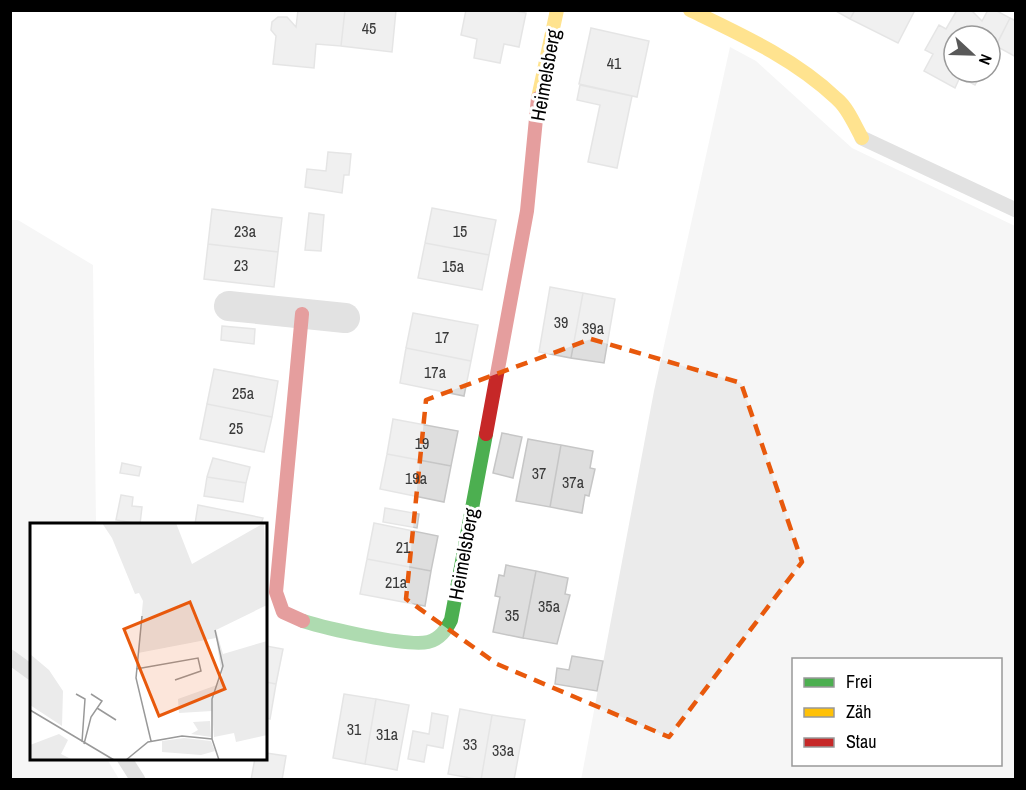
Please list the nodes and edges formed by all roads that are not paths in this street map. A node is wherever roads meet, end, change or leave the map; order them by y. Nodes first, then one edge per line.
1 (557, 10) edge
2 (690, 10) edge
3 (862, 138) joint
4 (1016, 210) edge
5 (229, 306) dead end
6 (302, 314) junction
7 (345, 318) dead end
8 (10, 657) edge
9 (30, 672) edge
10 (125, 760) edge
11 (138, 780) edge

1 - 6 street, Heimelsberg
2 - 3 street
3 - 4 lane
5 - 6 street
6 - 7 street
8 - 9 lane
10 - 11 lane

